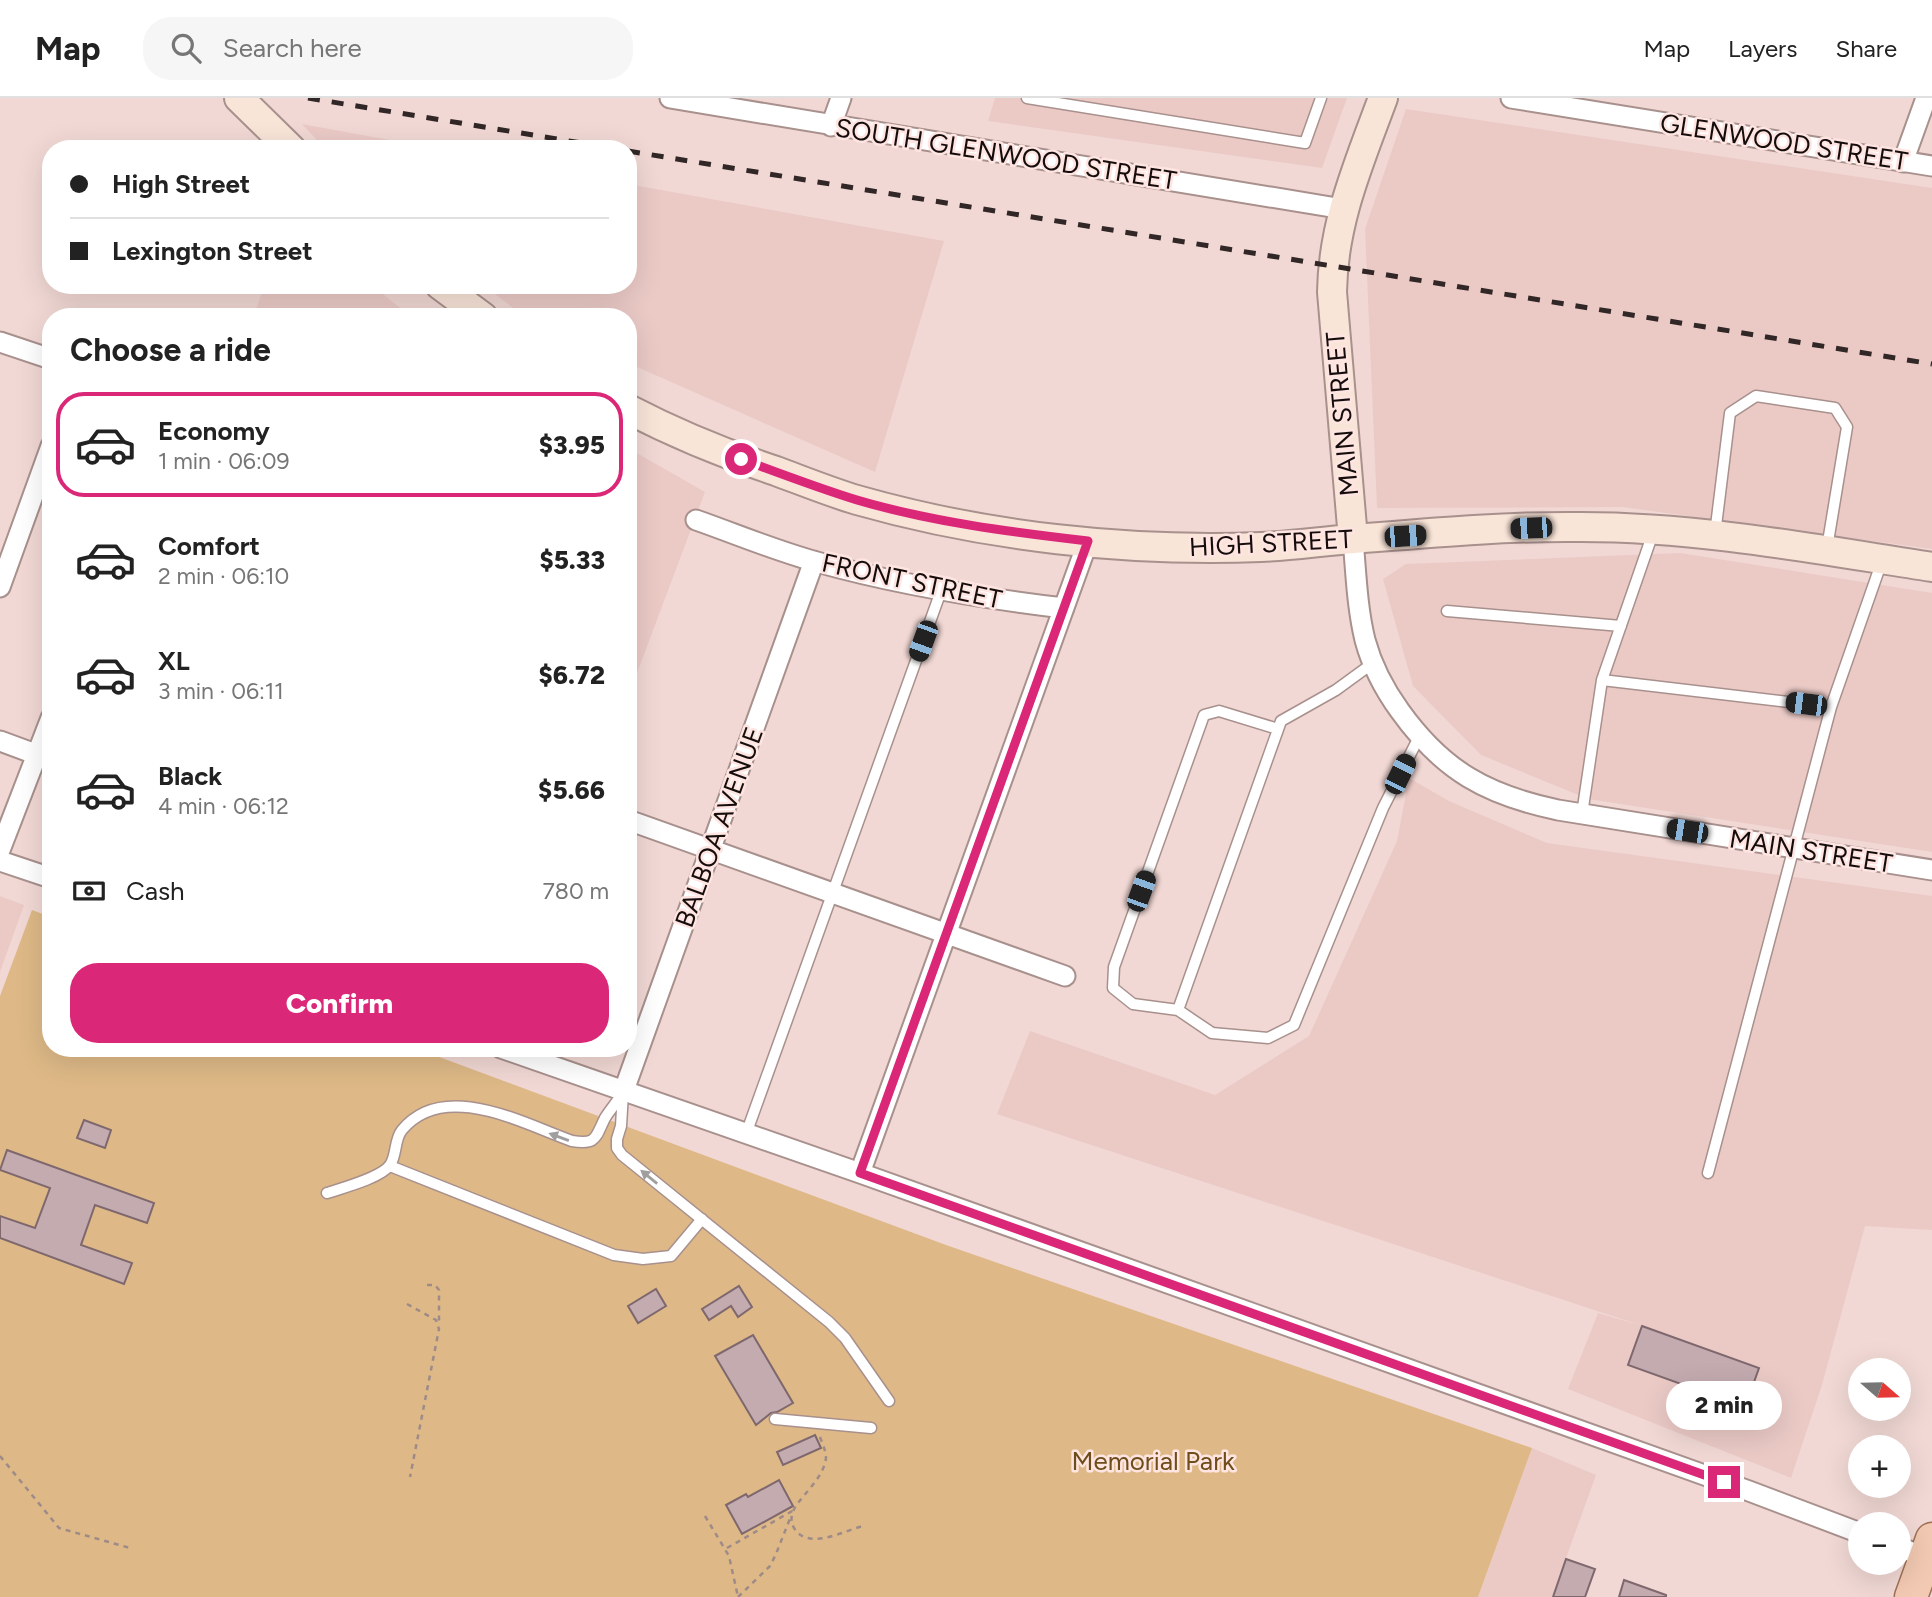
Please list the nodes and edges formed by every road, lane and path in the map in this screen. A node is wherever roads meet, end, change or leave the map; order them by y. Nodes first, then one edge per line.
1 (239, 98) edge
2 (670, 98) edge
3 (841, 98) edge
4 (1027, 98) edge
5 (1321, 98) edge
6 (1383, 98) edge
7 (1511, 98) edge
8 (1926, 98) edge
9 (831, 126) junction
10 (281, 140) edge
11 (1903, 162) junction
12 (1932, 166) edge
13 (1343, 209) junction
14 (452, 294) edge
15 (470, 308) edge
16 (0, 342) edge
17 (42, 356) edge
18 (637, 414) edge
19 (42, 471) edge
20 (696, 520) dead end
21 (1654, 530) junction
22 (1714, 534) junction
23 (1353, 539) junction
24 (1088, 541) junction
25 (1827, 550) junction
26 (1882, 559) junction
27 (814, 561) junction
28 (1932, 567) edge
29 (0, 587) edge
30 (941, 591) junction
31 (1064, 608) junction
32 (1447, 611) dead end
33 (1621, 626) junction
34 (1373, 663) junction
35 (1602, 680) junction
36 (1831, 707) junction
37 (1278, 729) junction
38 (1419, 737) junction
39 (0, 741) edge
40 (42, 744) edge
41 (38, 755) junction
42 (1582, 814) junction
43 (637, 823) edge
44 (1793, 848) junction
45 (0, 850) edge
46 (710, 850) junction
47 (0, 860) edge
48 (1932, 870) edge
49 (42, 875) edge
50 (832, 893) junction
51 (946, 934) junction
52 (1065, 976) dead end
53 (1178, 1010) junction
54 (637, 1054) edge
55 (525, 1057) edge
56 (636, 1057) edge
57 (623, 1093) junction
58 (746, 1134) junction
59 (390, 1166) junction
60 (860, 1173) junction
61 (1708, 1173) dead end
62 (327, 1193) dead end
63 (702, 1219) junction
64 (427, 1285) dead end
65 (407, 1304) dead end
66 (439, 1329) junction
67 (889, 1401) dead end
68 (775, 1419) dead end
69 (814, 1423) junction
70 (871, 1428) dead end
71 (0, 1457) edge
72 (410, 1477) dead end
73 (794, 1510) junction
74 (705, 1516) dead end
75 (863, 1526) dead end
76 (1848, 1528) edge
77 (795, 1530) junction
78 (783, 1535) junction
79 (130, 1548) dead end
80 (725, 1549) junction
81 (1922, 1551) edge
82 (738, 1597) edge
83 (1911, 1597) edge

1 - 10 main road
2 - 9 street, SOUTH GLENWOOD STREET
3 - 9 street
4 - 5 lane
6 - 13 main road, MAIN STREET
7 - 11 street, GLENWOOD STREET
8 - 11 street
9 - 13 street, SOUTH GLENWOOD STREET
11 - 12 street, GLENWOOD STREET
13 - 23 main road, MAIN STREET
14 - 15 main road
16 - 17 street
18 - 24 main road, HIGH STREET
19 - 29 street
20 - 27 street, FRONT STREET
21 - 22 main road, HIGH STREET
21 - 23 main road, HIGH STREET
21 - 33 lane
22 - 25 main road, HIGH STREET
22 - 25 lane
23 - 24 main road, HIGH STREET
23 - 34 street, MAIN STREET
24 - 31 street
25 - 26 main road, HIGH STREET
26 - 28 main road, HIGH STREET
26 - 36 lane
27 - 30 street, FRONT STREET
27 - 46 street, BALBOA AVENUE
30 - 31 street, FRONT STREET
30 - 50 lane
31 - 51 street
32 - 33 lane
33 - 35 lane
34 - 37 lane
34 - 38 street, MAIN STREET
35 - 36 lane
35 - 42 lane
36 - 44 lane
37 - 53 lane
37 - 53 lane
38 - 42 street, MAIN STREET
38 - 53 lane
39 - 41 street
40 - 41 street
41 - 45 street
42 - 44 street, MAIN STREET
43 - 46 street
44 - 48 street, MAIN STREET
44 - 61 lane
46 - 50 street
46 - 54 street, BALBOA AVENUE
47 - 49 street
50 - 51 street
50 - 58 lane
51 - 52 street
51 - 60 street
55 - 57 street
56 - 57 street, BALBOA AVENUE
57 - 58 street
57 -> 59 lane
63 -> 57 lane
58 - 60 street
59 - 62 lane
59 - 63 lane
60 - 76 street
63 - 67 lane
64 - 66 path
65 - 66 path
66 - 72 path
68 - 69 lane
69 - 70 lane
69 - 73 path
71 - 79 path
73 - 77 path
73 - 78 path
73 - 80 path
74 - 80 path
75 - 77 path
77 - 78 path
78 - 82 path
80 - 82 path
81 - 83 main road

